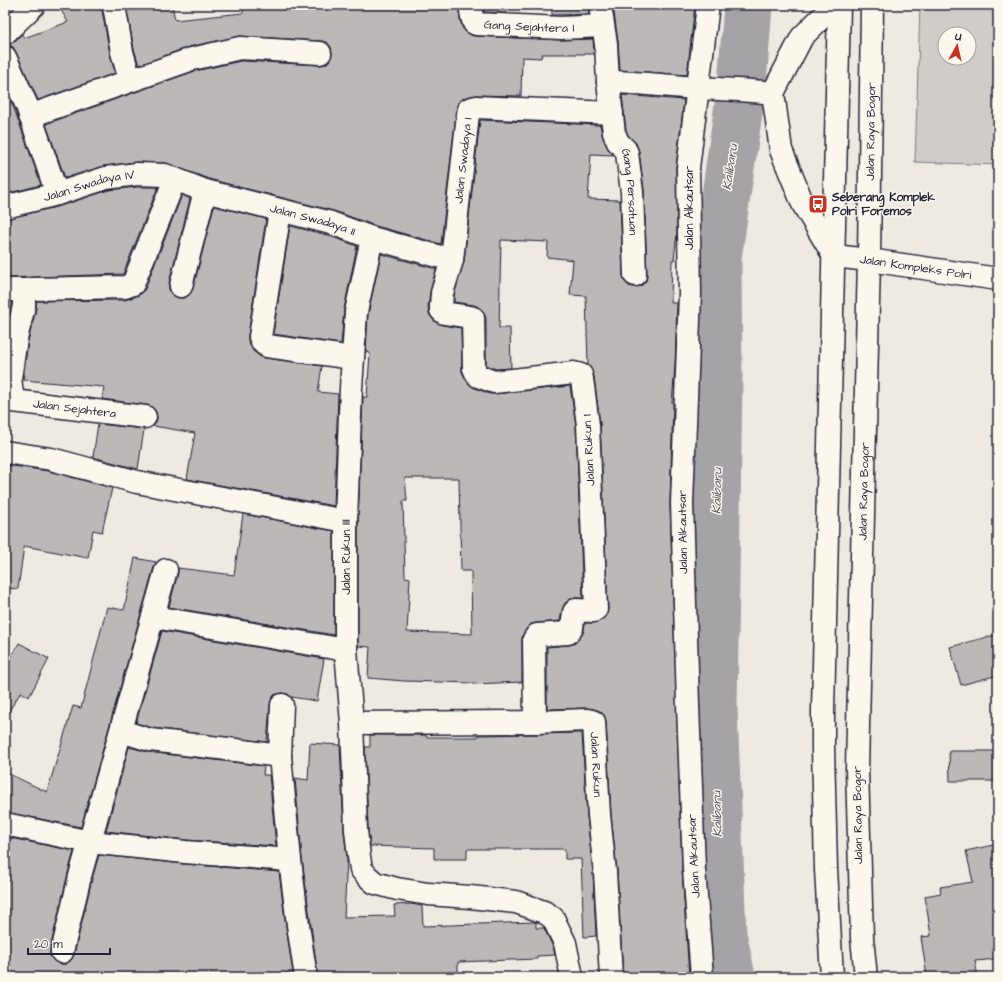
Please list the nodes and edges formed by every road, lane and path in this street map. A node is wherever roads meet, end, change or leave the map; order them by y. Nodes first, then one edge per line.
1 (34, 5) edge
2 (114, 5) edge
3 (470, 5) edge
4 (600, 5) edge
5 (708, 5) edge
6 (834, 5) edge
7 (839, 5) edge
8 (872, 5) edge
9 (603, 26) junction
10 (5, 33) edge
11 (320, 53) dead end
12 (5, 57) edge
13 (130, 80) junction
14 (608, 82) junction
15 (698, 88) junction
16 (773, 93) junction
17 (612, 113) junction
18 (30, 116) junction
19 (175, 179) junction
20 (205, 191) junction
21 (57, 194) junction
22 (5, 207) edge
23 (280, 211) junction
24 (372, 238) junction
25 (834, 256) junction
26 (452, 260) junction
27 (869, 260) junction
28 (635, 275) dead end
29 (998, 279) edge
30 (181, 286) dead end
31 (5, 290) edge
32 (26, 290) junction
33 (353, 358) junction
34 (9, 400) edge
35 (145, 417) dead end
36 (5, 452) edge
37 (346, 521) junction
38 (166, 570) dead end
39 (154, 617) junction
40 (346, 650) junction
41 (282, 705) dead end
42 (535, 722) junction
43 (352, 723) junction
44 (120, 731) junction
45 (280, 756) junction
46 (5, 824) edge
47 (90, 842) junction
48 (290, 860) junction
49 (62, 952) dead end
50 (306, 977) edge
51 (572, 977) edge
52 (611, 977) edge
53 (702, 977) edge
54 (832, 977) edge
55 (866, 977) edge

1 - 10 main road
2 - 13 main road
3 - 9 main road, Gang Sejahtera I
4 - 9 main road, Gang Persatuan
5 - 15 main road, Jalan Alkautsar
6 - 16 main road
7 - 25 main road
8 - 27 main road, Jalan Raya Bogor
9 - 14 main road, Gang Persatuan
11 - 13 main road
12 - 18 main road
13 - 18 main road
14 - 15 main road
14 - 17 main road, Gang Persatuan
15 - 16 main road
15 - 53 main road, Jalan Alkautsar
16 - 25 main road
17 - 26 main road, Jalan Swadaya I
17 - 28 main road, Gang Persatuan
18 - 21 main road
19 - 20 main road, Jalan Swadaya II
19 - 21 main road, Jalan Swadaya IV
19 - 32 main road
20 - 23 main road, Jalan Swadaya II
20 - 30 main road
21 - 22 main road, Jalan Swadaya IV
23 - 24 main road, Jalan Swadaya II
23 - 33 main road
24 - 26 main road, Jalan Swadaya II
24 - 33 main road, Jalan Rukun III
25 - 27 main road, Jalan Kompleks Polri
25 - 54 main road
26 - 42 main road, Jalan Rukun I
27 - 29 main road, Jalan Kompleks Polri
27 - 55 main road, Jalan Raya Bogor
31 - 32 main road
32 - 34 main road
33 - 37 main road, Jalan Rukun III
34 - 35 main road, Jalan Sejahtera
36 - 37 main road
37 - 40 main road, Jalan Rukun III
38 - 39 main road
39 - 40 main road
39 - 44 main road
40 - 43 main road, Jalan Rukun III
41 - 45 main road
42 - 43 main road, Jalan Rukun
42 - 52 main road, Jalan Rukun
43 - 51 main road, Jalan Rukun III
44 - 45 main road
44 - 47 main road
45 - 48 main road
46 - 47 main road
47 - 48 main road
47 - 49 main road
48 - 50 main road

